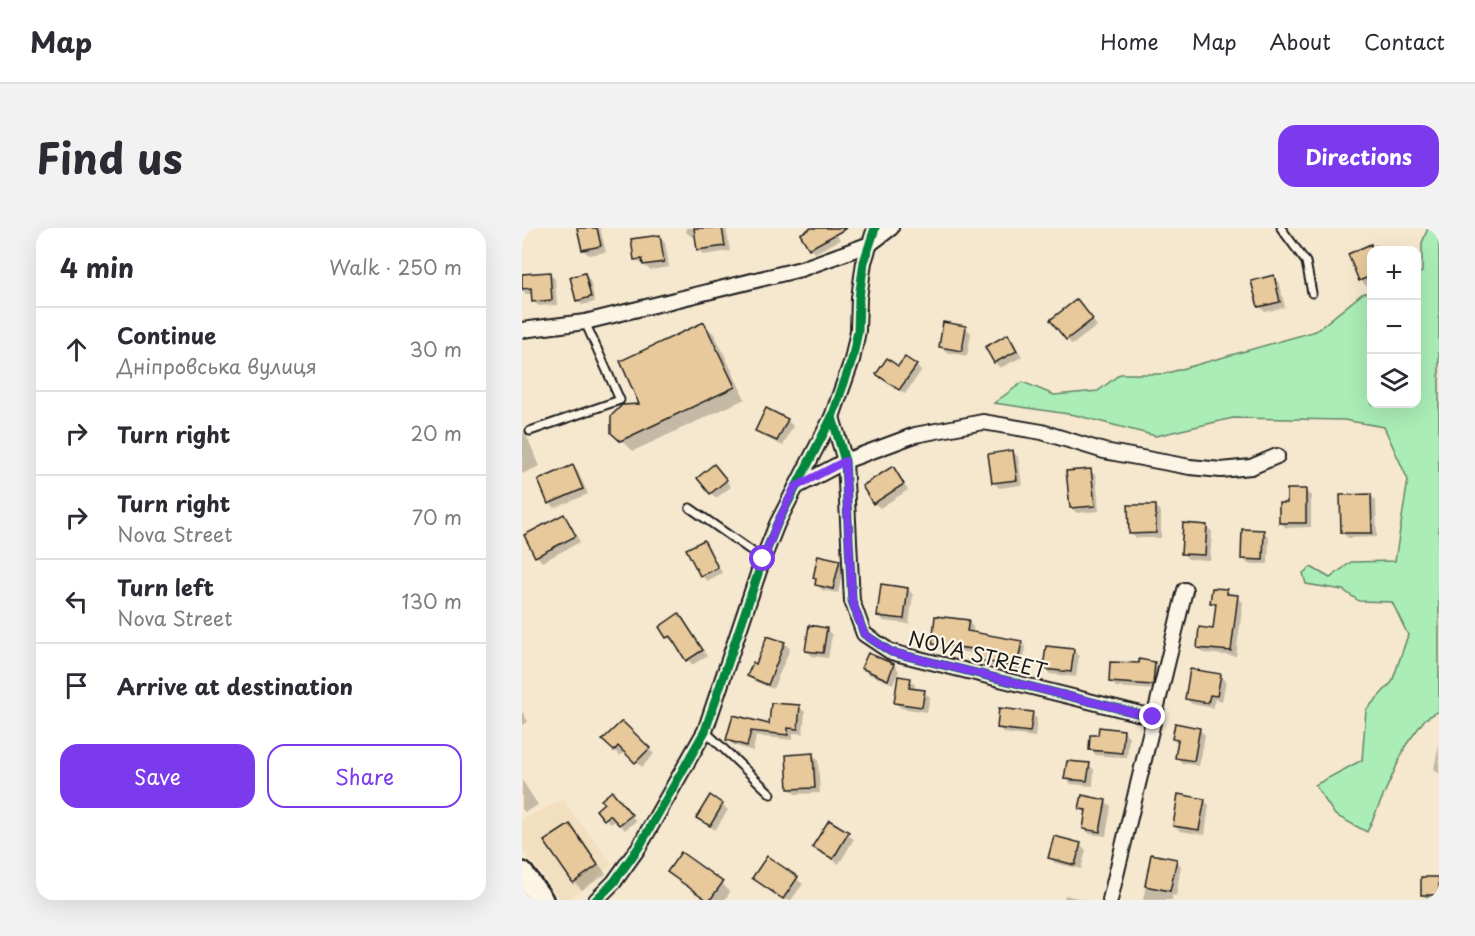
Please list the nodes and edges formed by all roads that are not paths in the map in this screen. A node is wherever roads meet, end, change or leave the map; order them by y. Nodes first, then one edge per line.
1 (875, 228) edge
2 (891, 228) edge
3 (1281, 228) edge
4 (870, 244) junction
5 (1312, 293) dead end
6 (585, 322) junction
7 (522, 330) edge
8 (832, 417) junction
9 (530, 431) dead end
10 (1277, 456) dead end
11 (845, 461) junction
12 (795, 487) junction
13 (690, 508) dead end
14 (763, 559) junction
15 (1185, 590) dead end
16 (1153, 717) junction
17 (705, 731) junction
18 (771, 794) dead end
19 (522, 873) edge
20 (542, 900) edge
21 (596, 900) edge
22 (1110, 900) edge

1 - 4 street
2 - 4 street
3 - 5 lane
4 - 6 street
4 - 8 street
6 - 7 street
6 - 9 lane
8 - 11 street, NOVA STREET
8 - 12 street
10 - 11 street
11 - 12 street
11 - 16 street, NOVA STREET
12 - 14 street
13 - 14 lane
14 - 17 street
15 - 16 street
16 - 22 street
17 - 18 lane
17 - 21 street
19 - 20 main road

